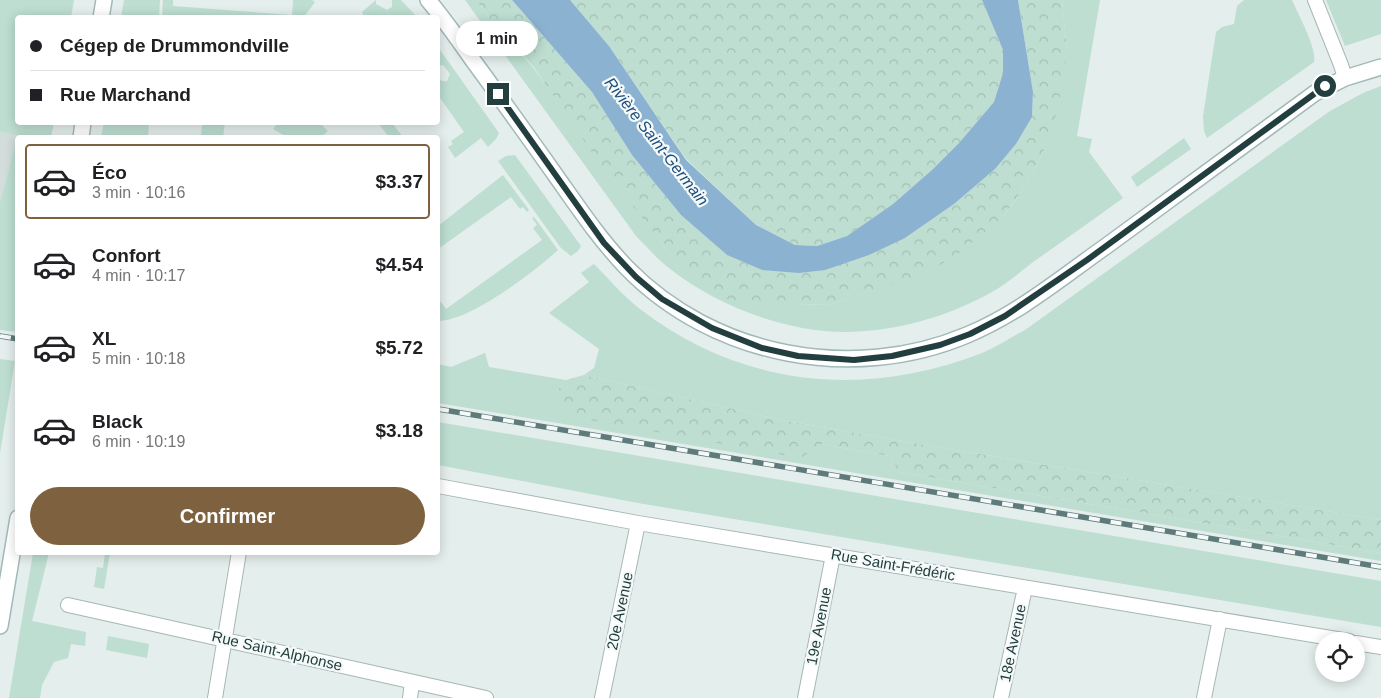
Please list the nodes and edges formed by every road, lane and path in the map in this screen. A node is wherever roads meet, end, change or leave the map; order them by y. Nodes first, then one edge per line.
1 (104, 0) edge
2 (428, 0) edge
3 (1315, 0) edge
4 (102, 15) edge
5 (439, 15) edge
6 (440, 16) edge
7 (1381, 67) edge
8 (1345, 78) junction
9 (440, 486) edge
10 (638, 523) junction
11 (15, 536) edge
12 (238, 555) edge
13 (833, 555) junction
14 (1025, 588) junction
15 (68, 605) dead end
16 (1220, 619) junction
17 (0, 626) edge
18 (1315, 635) edge
19 (224, 640) junction
20 (1365, 644) edge
21 (1381, 647) edge
22 (412, 682) junction
23 (215, 698) edge
24 (410, 698) edge
25 (486, 698) edge
26 (602, 698) edge
27 (805, 698) edge
28 (1001, 698) edge
29 (1204, 698) edge

1 - 4 street
2 - 5 street
3 - 8 street
6 - 8 street
7 - 8 street
9 - 10 street, Rue Saint-Frédéric
10 - 13 street, Rue Saint-Frédéric
10 - 26 street, 20e Avenue
11 - 17 street
12 - 19 street
13 - 14 street, Rue Saint-Frédéric
13 - 27 street, 19e Avenue
14 - 16 street, Rue Saint-Frédéric
14 - 28 street, 18e Avenue
15 - 19 street, Rue Saint-Alphonse
16 - 18 street, Rue Saint-Frédéric
16 - 29 street
19 - 22 street, Rue Saint-Alphonse
19 - 23 street
20 - 21 street
22 - 24 street
22 - 25 street, Rue Saint-Alphonse

